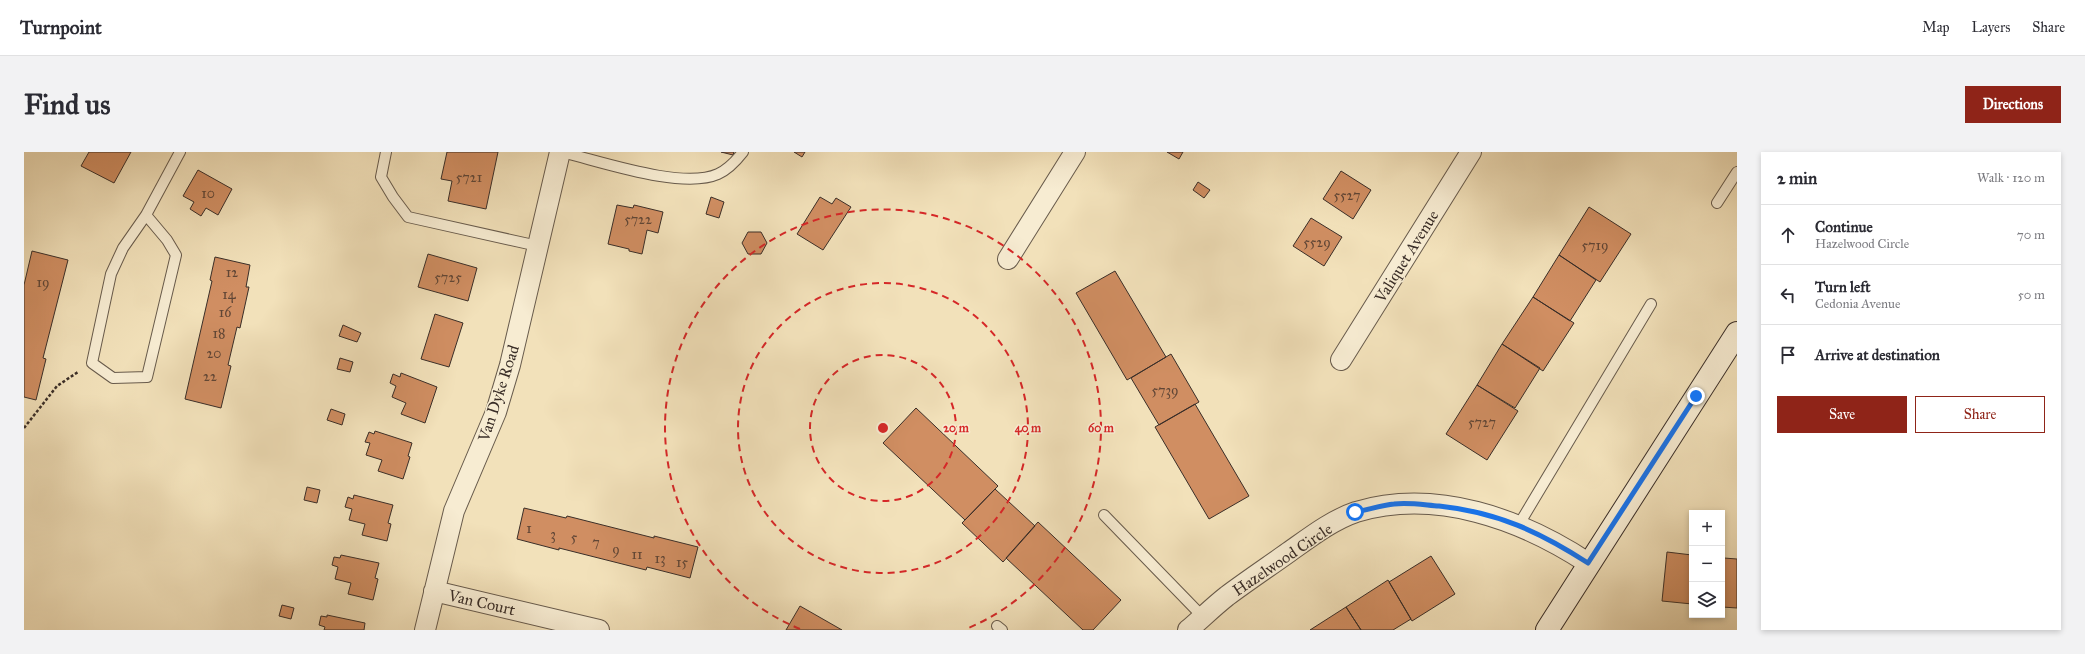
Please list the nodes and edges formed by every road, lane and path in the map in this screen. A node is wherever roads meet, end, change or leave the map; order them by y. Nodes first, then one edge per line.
1 (180, 152) edge
2 (386, 152) edge
3 (561, 152) edge
4 (743, 152) edge
5 (1075, 152) edge
6 (1471, 152) edge
7 (1737, 172) edge
8 (1717, 203) dead end
9 (146, 215) junction
10 (538, 246) junction
11 (1008, 259) dead end
12 (1651, 304) dead end
13 (1737, 333) edge
14 (1341, 360) dead end
15 (92, 363) junction
16 (24, 428) edge
17 (1104, 515) dead end
18 (1518, 526) junction
19 (1588, 563) junction
20 (434, 591) junction
21 (1203, 617) junction
22 (425, 630) edge
23 (600, 630) edge
24 (1188, 630) edge
25 (1547, 630) edge

1 - 9 lane
2 - 10 lane
3 - 4 lane
3 - 10 street, Van Dyke Road
5 - 11 street
6 - 14 street, Valiquet Avenue
7 - 8 lane
9 - 15 lane
9 - 15 lane
10 - 20 street, Van Dyke Road
12 - 18 lane
13 - 19 street
15 - 16 path
17 - 21 lane
18 - 19 street, Hazelwood Circle
18 - 21 street, Hazelwood Circle
19 - 25 street
20 - 22 street, Van Dyke Road
20 - 23 street, Van Court
21 - 24 street, Hazelwood Circle

